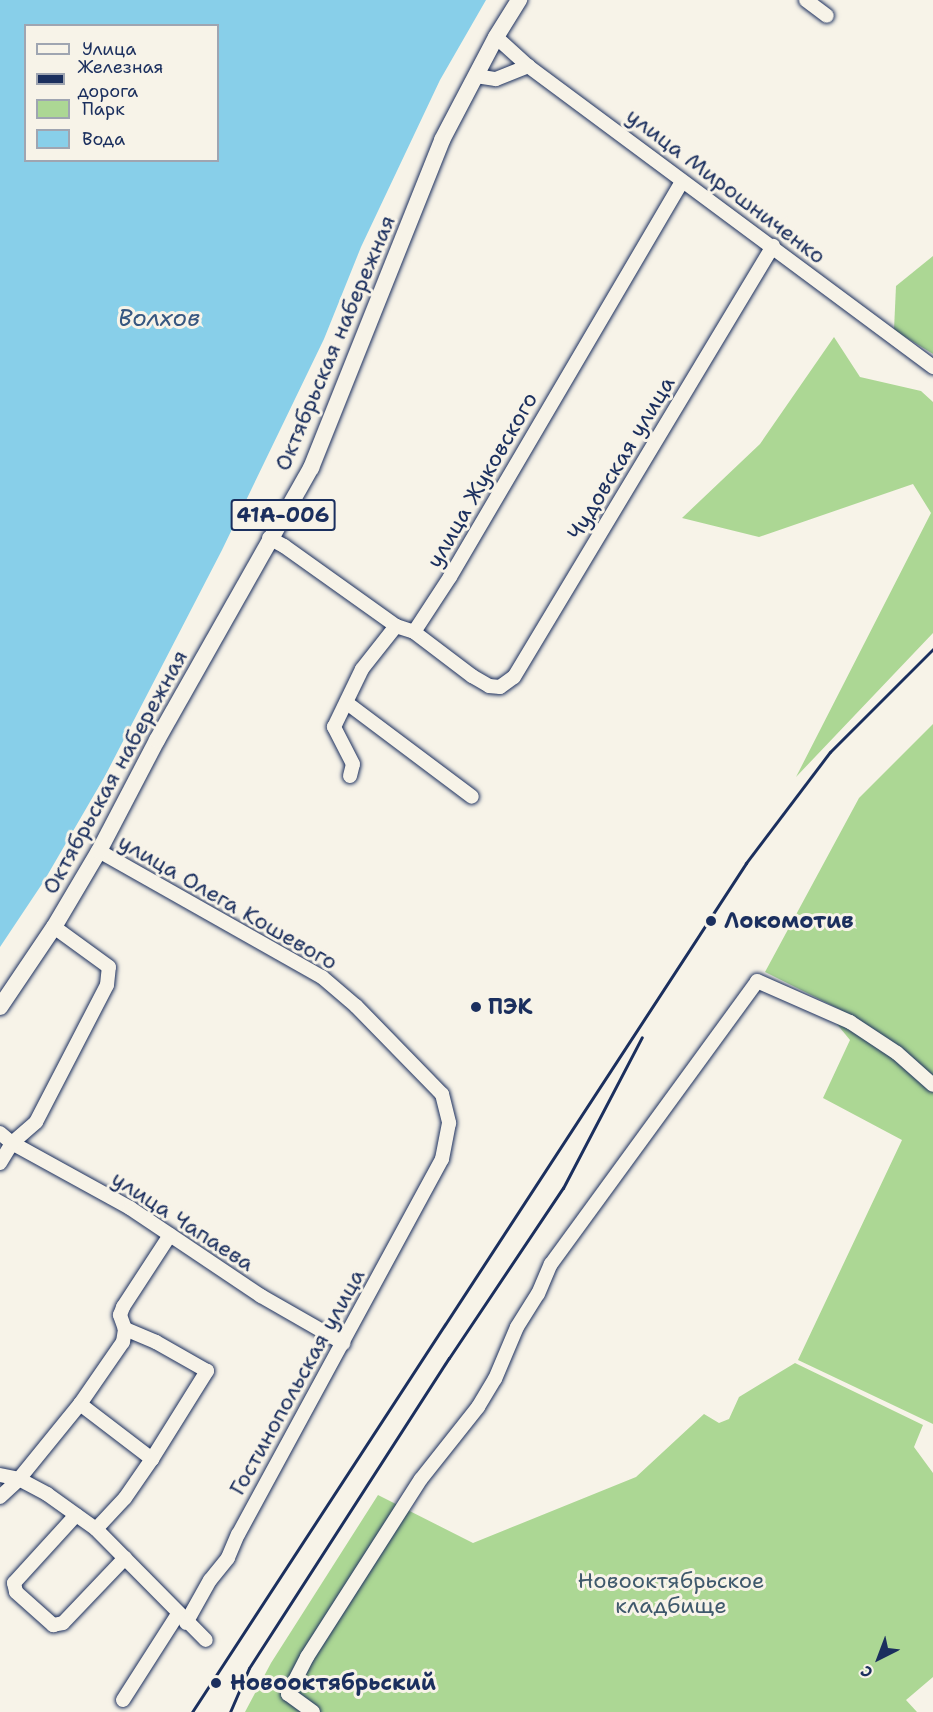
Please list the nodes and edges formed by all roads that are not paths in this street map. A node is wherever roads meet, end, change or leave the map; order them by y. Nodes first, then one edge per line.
1 (519, 0) edge
2 (806, 0) edge
3 (827, 16) dead end
4 (495, 37) junction
5 (528, 66) junction
6 (476, 76) junction
7 (682, 182) junction
8 (773, 246) junction
9 (933, 368) edge
10 (269, 538) junction
11 (396, 626) junction
12 (414, 632) junction
13 (347, 703) junction
14 (350, 776) dead end
15 (472, 797) dead end
16 (99, 851) junction
17 (54, 927) junction
18 (0, 1007) edge
19 (933, 1085) edge
20 (0, 1133) edge
21 (12, 1143) junction
22 (442, 1159) joint
23 (0, 1163) edge
24 (170, 1235) junction
25 (125, 1329) junction
26 (343, 1343) junction
27 (80, 1404) junction
28 (152, 1459) junction
29 (0, 1475) edge
30 (19, 1479) junction
31 (0, 1497) edge
32 (76, 1515) junction
33 (96, 1529) junction
34 (125, 1558) junction
35 (182, 1618) junction
36 (206, 1640) dead end
37 (123, 1700) dead end
38 (313, 1712) edge

1 - 4 main road, Октябрьская набережная / 41А-006
2 - 3 street
4 - 5 street, улица Мирошниченко
4 - 6 main road, Октябрьская набережная / 41А-006
5 - 6 street
5 - 7 street, улица Мирошниченко
6 - 10 main road, Октябрьская набережная / 41А-006
7 - 8 street, улица Мирошниченко
7 - 12 street, улица Жуковского
8 - 9 street, улица Мирошниченко
8 - 12 street, Чудовская улица
10 - 11 street
10 - 16 main road, Октябрьская набережная / 41А-006
11 - 12 street
11 - 13 street
13 - 14 street
13 - 15 street
16 - 17 main road, Октябрьская набережная / 41А-006
16 - 22 street, улица Олега Кошевого
17 - 18 main road, Октябрьская набережная / 41А-006
17 - 21 street
19 - 38 street
20 - 21 street, улица Чапаева
21 - 23 street
21 - 24 street, улица Чапаева
22 - 26 street, Гостинопольская улица
24 - 25 street
24 - 26 street, улица Чапаева
25 - 27 street
25 - 28 street
26 - 35 street, Гостинопольская улица
27 - 28 street
27 - 30 street
28 - 33 street
29 - 30 street
30 - 31 street
30 - 32 street
32 - 33 street
32 - 34 street
33 - 34 street
34 - 35 street
35 - 36 street
35 - 37 street, Гостинопольская улица

